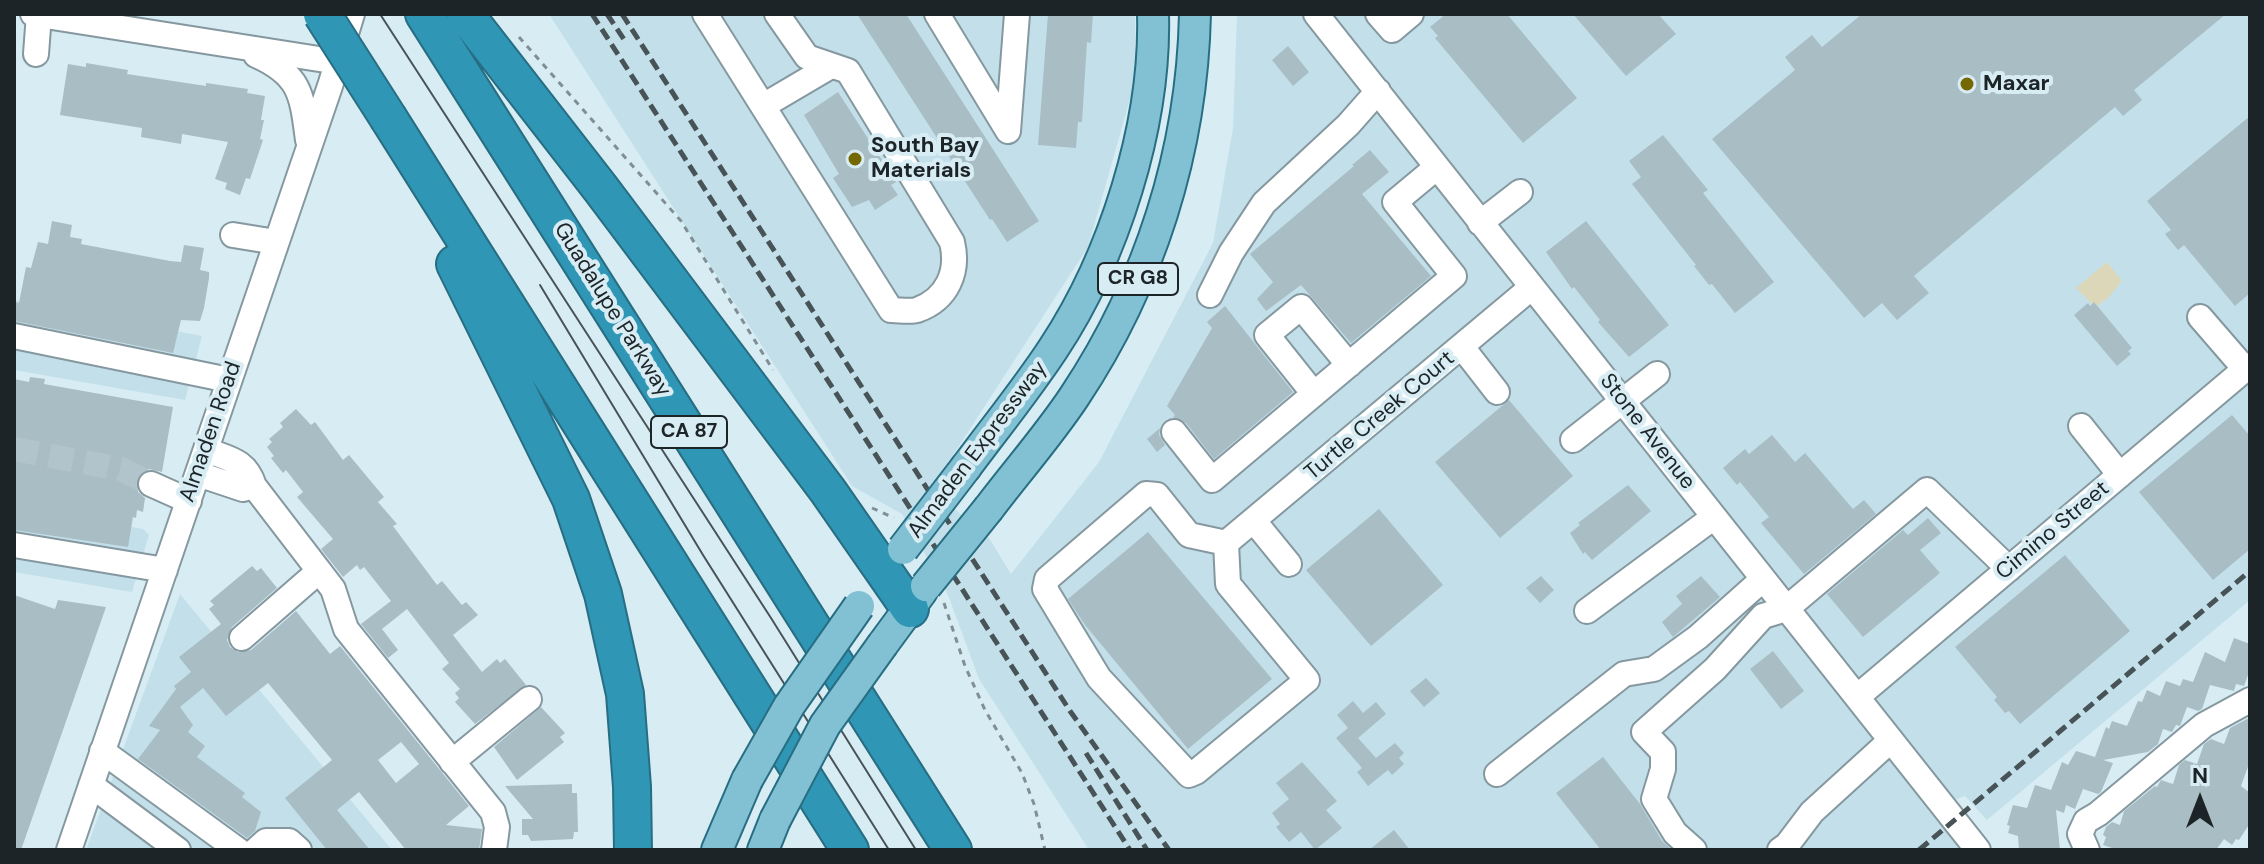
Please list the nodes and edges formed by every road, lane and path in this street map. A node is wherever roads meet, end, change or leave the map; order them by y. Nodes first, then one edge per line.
1 (37, 14) edge
2 (322, 14) edge
3 (352, 14) edge
4 (424, 14) edge
5 (465, 14) edge
6 (705, 14) edge
7 (777, 14) edge
8 (937, 14) edge
9 (1017, 14) edge
10 (1153, 14) edge
11 (1195, 14) edge
12 (1378, 14) edge
13 (1411, 14) edge
14 (1326, 18) edge
15 (231, 47) junction
16 (36, 54) dead end
17 (338, 62) junction
18 (831, 66) junction
19 (1378, 91) junction
20 (763, 106) junction
21 (309, 146) junction
22 (1437, 167) junction
23 (1520, 192) dead end
24 (436, 194) junction
25 (1480, 223) junction
26 (233, 235) dead end
27 (276, 242) junction
28 (1532, 287) junction
29 (1210, 295) dead end
30 (2200, 317) dead end
31 (14, 336) edge
32 (1462, 347) junction
33 (1349, 365) junction
34 (1657, 374) dead end
35 (2245, 376) edge
36 (229, 380) junction
37 (1497, 392) dead end
38 (1314, 394) junction
39 (1623, 402) junction
40 (2081, 426) dead end
41 (1174, 432) dead end
42 (1573, 440) dead end
43 (206, 450) junction
44 (198, 474) junction
45 (2120, 475) junction
46 (151, 484) tunnel mouth
47 (254, 486) junction
48 (189, 501) junction
49 (1714, 517) junction
50 (1254, 521) junction
51 (1226, 543) junction
52 (14, 545) edge
53 (894, 560) junction
54 (1289, 564) dead end
55 (2009, 569) junction
56 (165, 570) junction
57 (319, 571) junction
58 (1763, 579) junction
59 (918, 598) junction
60 (1786, 609) junction
61 (1587, 611) dead end
62 (242, 638) dead end
63 (1857, 697) junction
64 (529, 699) dead end
65 (2250, 700) edge
66 (1891, 740) junction
67 (102, 751) junction
68 (452, 762) junction
69 (1497, 774) dead end
70 (91, 785) junction
71 (69, 850) edge
72 (178, 850) edge
73 (238, 850) edge
74 (256, 850) edge
75 (299, 850) edge
76 (494, 850) edge
77 (633, 850) edge
78 (717, 850) edge
79 (763, 850) edge
80 (850, 850) edge
81 (953, 850) edge
82 (1694, 850) edge
83 (1780, 850) edge
84 (1977, 850) edge
85 (2087, 850) edge

1 - 15 street
1 - 16 street
2 - 24 highway, bridge
3 - 17 street, Almaden Road
4 - 81 highway, Guadalupe Parkway / CA 87
5 - 53 highway
6 - 20 street
7 - 18 street
8 - 9 street
10 - 53 main road, Almaden Expressway / CR G8, bridge
11 - 59 main road, Almaden Expressway / CR G8, bridge
12 - 13 street
14 - 19 street, Stone Avenue
15 - 17 street
15 - 21 street
17 - 21 street, Almaden Road
18 - 20 street
18 - 20 street
19 - 22 street, Stone Avenue
19 - 29 street
21 - 27 street, Almaden Road
22 - 25 street, Stone Avenue
22 - 33 street
23 - 25 street
24 - 77 highway
24 - 80 highway
25 - 28 street, Stone Avenue
26 - 27 street
27 - 36 street, Almaden Road
28 - 32 street, Turtle Creek Court
28 - 39 street, Stone Avenue
30 - 35 street
31 - 36 street
32 - 37 street
32 - 50 street, Turtle Creek Court
33 - 38 street
33 - 38 street
34 - 39 street
35 - 45 street, Cimino Street
36 - 43 street, Almaden Road
38 - 41 street
39 - 42 street
39 - 49 street, Stone Avenue
40 - 45 street
43 - 44 street, Almaden Road
43 - 47 street
44 - 47 street
44 - 48 street, Almaden Road
45 - 55 street, Cimino Street
46 - 48 street
47 - 57 street
48 - 56 street, Almaden Road
49 - 58 street, Stone Avenue
49 - 61 street
50 - 51 street, Turtle Creek Court
50 - 54 street
51 - 51 street
52 - 56 street
53 - 59 highway
53 - 78 main road, Almaden Expressway / CR G8, bridge
55 - 60 street
55 - 63 street, Cimino Street
56 - 67 street, Almaden Road
57 - 62 street
57 - 68 street
58 - 60 street, Stone Avenue
58 - 69 street
59 - 79 main road, Almaden Expressway / CR G8, bridge
60 - 63 street, Stone Avenue
60 - 82 street
63 - 66 street, Stone Avenue
64 - 68 street
65 - 85 street
66 - 83 street
66 - 84 street, Stone Avenue
67 - 70 street, Almaden Road
67 - 73 street
68 - 76 street
70 - 71 street, Almaden Road
70 - 72 street
74 - 75 street

